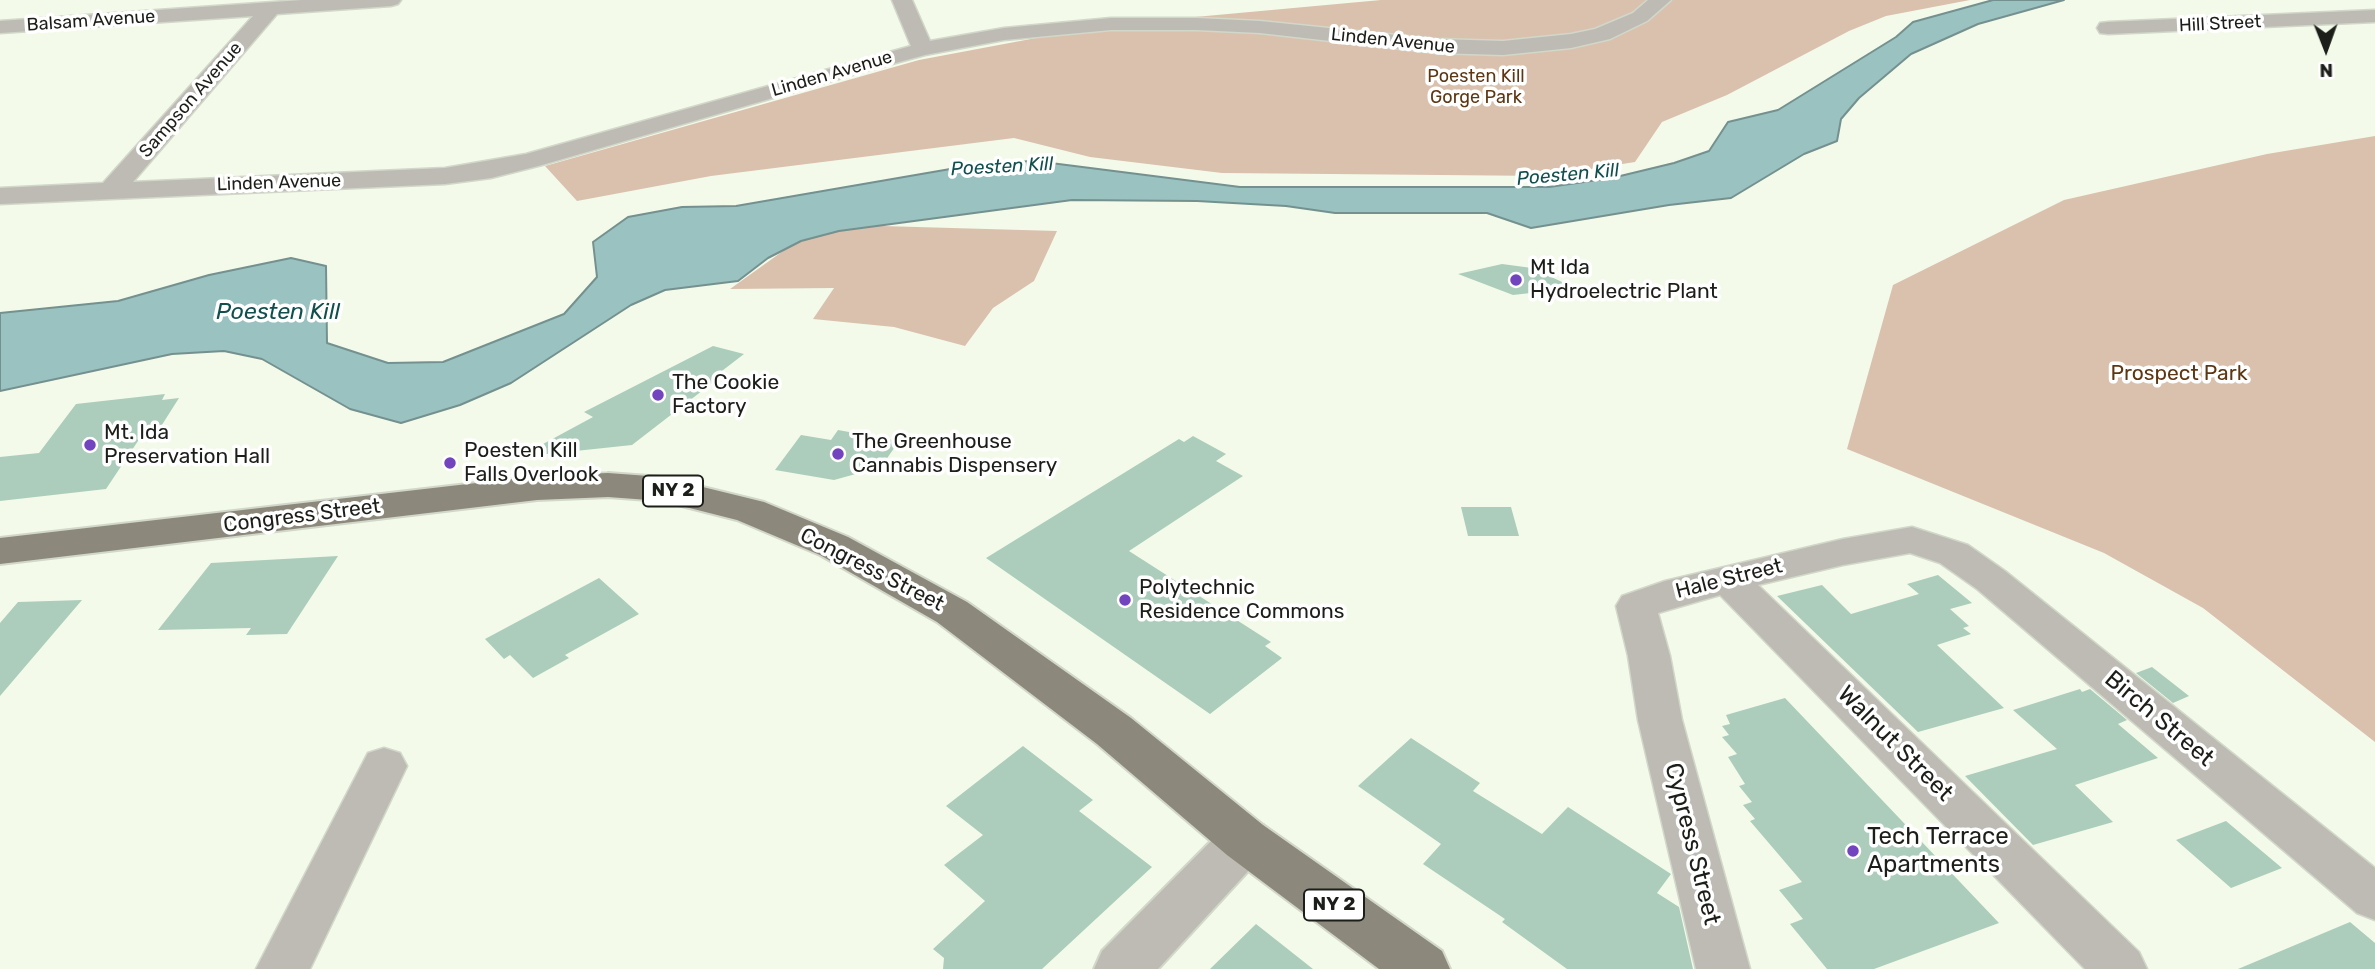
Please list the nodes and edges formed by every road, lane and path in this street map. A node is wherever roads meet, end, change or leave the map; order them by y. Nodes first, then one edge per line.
1 (391, 0) edge
2 (902, 0) edge
3 (1661, 0) edge
4 (269, 10) junction
5 (2375, 16) edge
6 (0, 27) edge
7 (2108, 28) dead end
8 (923, 49) junction
9 (112, 190) junction
10 (0, 196) edge
11 (1937, 549) joint
12 (0, 551) edge
13 (1728, 579) junction
14 (1660, 720) joint
15 (384, 766) dead end
16 (1245, 840) junction
17 (2375, 898) edge
18 (283, 969) edge
19 (1122, 969) edge
20 (1422, 969) edge
21 (1723, 969) edge
22 (2120, 969) edge

1 - 4 street, Balsam Avenue
2 - 8 street
3 - 8 street, Linden Avenue
4 - 6 street, Balsam Avenue
4 - 9 street, Sampson Avenue
5 - 7 street, Hill Street
8 - 9 street, Linden Avenue
9 - 10 street, Linden Avenue
11 - 13 street, Hale Street
11 - 17 street, Birch Street
12 - 16 main road, Congress Street / NY 2
13 - 14 street, Hale Street
13 - 22 street, Walnut Street
14 - 21 street, Cypress Street
15 - 18 street
16 - 19 street
16 - 20 main road, Congress Street / NY 2

